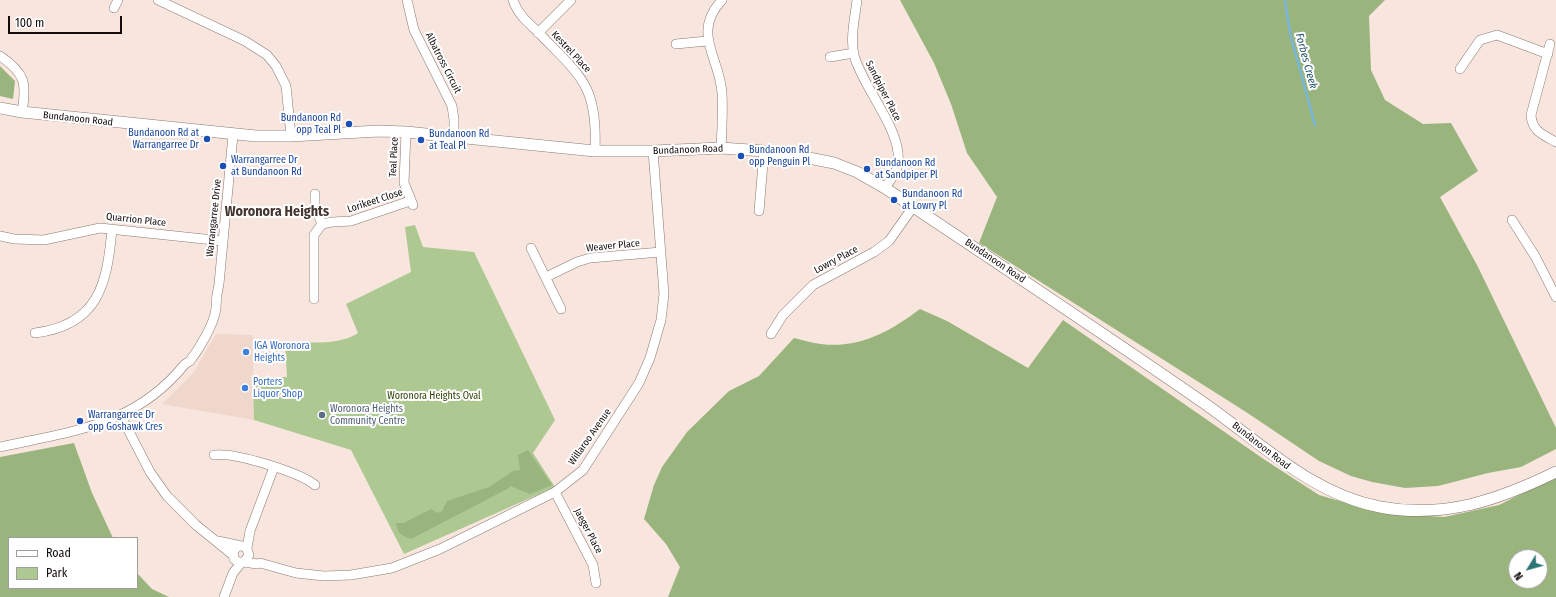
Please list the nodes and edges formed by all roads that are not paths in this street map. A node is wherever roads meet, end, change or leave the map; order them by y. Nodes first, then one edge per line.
1 (158, 0) edge
2 (407, 0) edge
3 (513, 0) edge
4 (571, 0) edge
5 (722, 0) edge
6 (857, 0) edge
7 (538, 33) junction
8 (707, 41) junction
9 (676, 44) dead end
10 (1550, 44) dead end
11 (854, 53) junction
12 (1548, 54) junction
13 (0, 56) edge
14 (830, 57) dead end
15 (1460, 69) dead end
16 (0, 108) edge
17 (22, 112) junction
18 (406, 132) junction
19 (233, 135) junction
20 (291, 136) junction
21 (454, 136) junction
22 (1556, 142) edge
23 (721, 148) junction
24 (595, 151) junction
25 (653, 151) junction
26 (764, 151) junction
27 (885, 188) junction
28 (315, 194) dead end
29 (412, 203) joint
30 (913, 207) junction
31 (759, 211) dead end
32 (1512, 220) dead end
33 (322, 224) junction
34 (112, 229) junction
35 (0, 236) edge
36 (223, 241) junction
37 (531, 248) dead end
38 (661, 252) junction
39 (546, 277) junction
40 (1556, 297) edge
41 (314, 299) dead end
42 (562, 309) dead end
43 (35, 333) dead end
44 (771, 334) dead end
45 (121, 416) junction
46 (0, 448) edge
47 (214, 455) dead end
48 (274, 467) junction
49 (1556, 472) edge
50 (315, 484) dead end
51 (555, 492) junction
52 (241, 554) junction
53 (596, 582) dead end
54 (224, 597) edge

1 - 20 street
2 - 21 street, Albatross Circuit
3 - 7 street, Kestrel Place
4 - 7 street
5 - 8 street
6 - 11 street, Sandpiper Place
7 - 24 street, Kestrel Place
8 - 9 street
8 - 23 street
10 - 12 street
11 - 14 street
11 - 27 street, Sandpiper Place
12 - 15 street
12 - 22 street
13 - 17 street
16 - 17 street, Bundanoon Road
17 - 19 street, Bundanoon Road
18 - 20 street, Bundanoon Road
18 - 21 street, Bundanoon Road
18 - 29 street, Teal Place
19 - 20 street, Bundanoon Road
19 - 36 street, Warrangarree Drive
21 - 24 street, Bundanoon Road
23 - 25 street, Bundanoon Road
23 - 26 street, Bundanoon Road
24 - 25 street, Bundanoon Road
25 - 38 street, Willaroo Avenue
26 - 27 street, Bundanoon Road
26 - 31 street
27 - 30 street, Bundanoon Road
28 - 33 street
29 - 33 street, Lorikeet Close
30 - 44 street, Lowry Place
30 - 49 street, Bundanoon Road
32 - 40 street
33 - 41 street
34 - 35 street, Quarrion Place
34 - 36 street, Quarrion Place
34 - 43 street
36 - 45 street, Warrangarree Drive
37 - 39 street
38 - 39 street, Weaver Place
38 - 51 street, Willaroo Avenue
39 - 42 street
45 - 46 street, Warrangarree Drive
45 - 52 street, Willaroo Avenue
47 - 48 street
48 - 50 street
48 - 52 street
51 - 52 street, Willaroo Avenue
51 - 53 street, Jaeger Place
52 - 54 street

